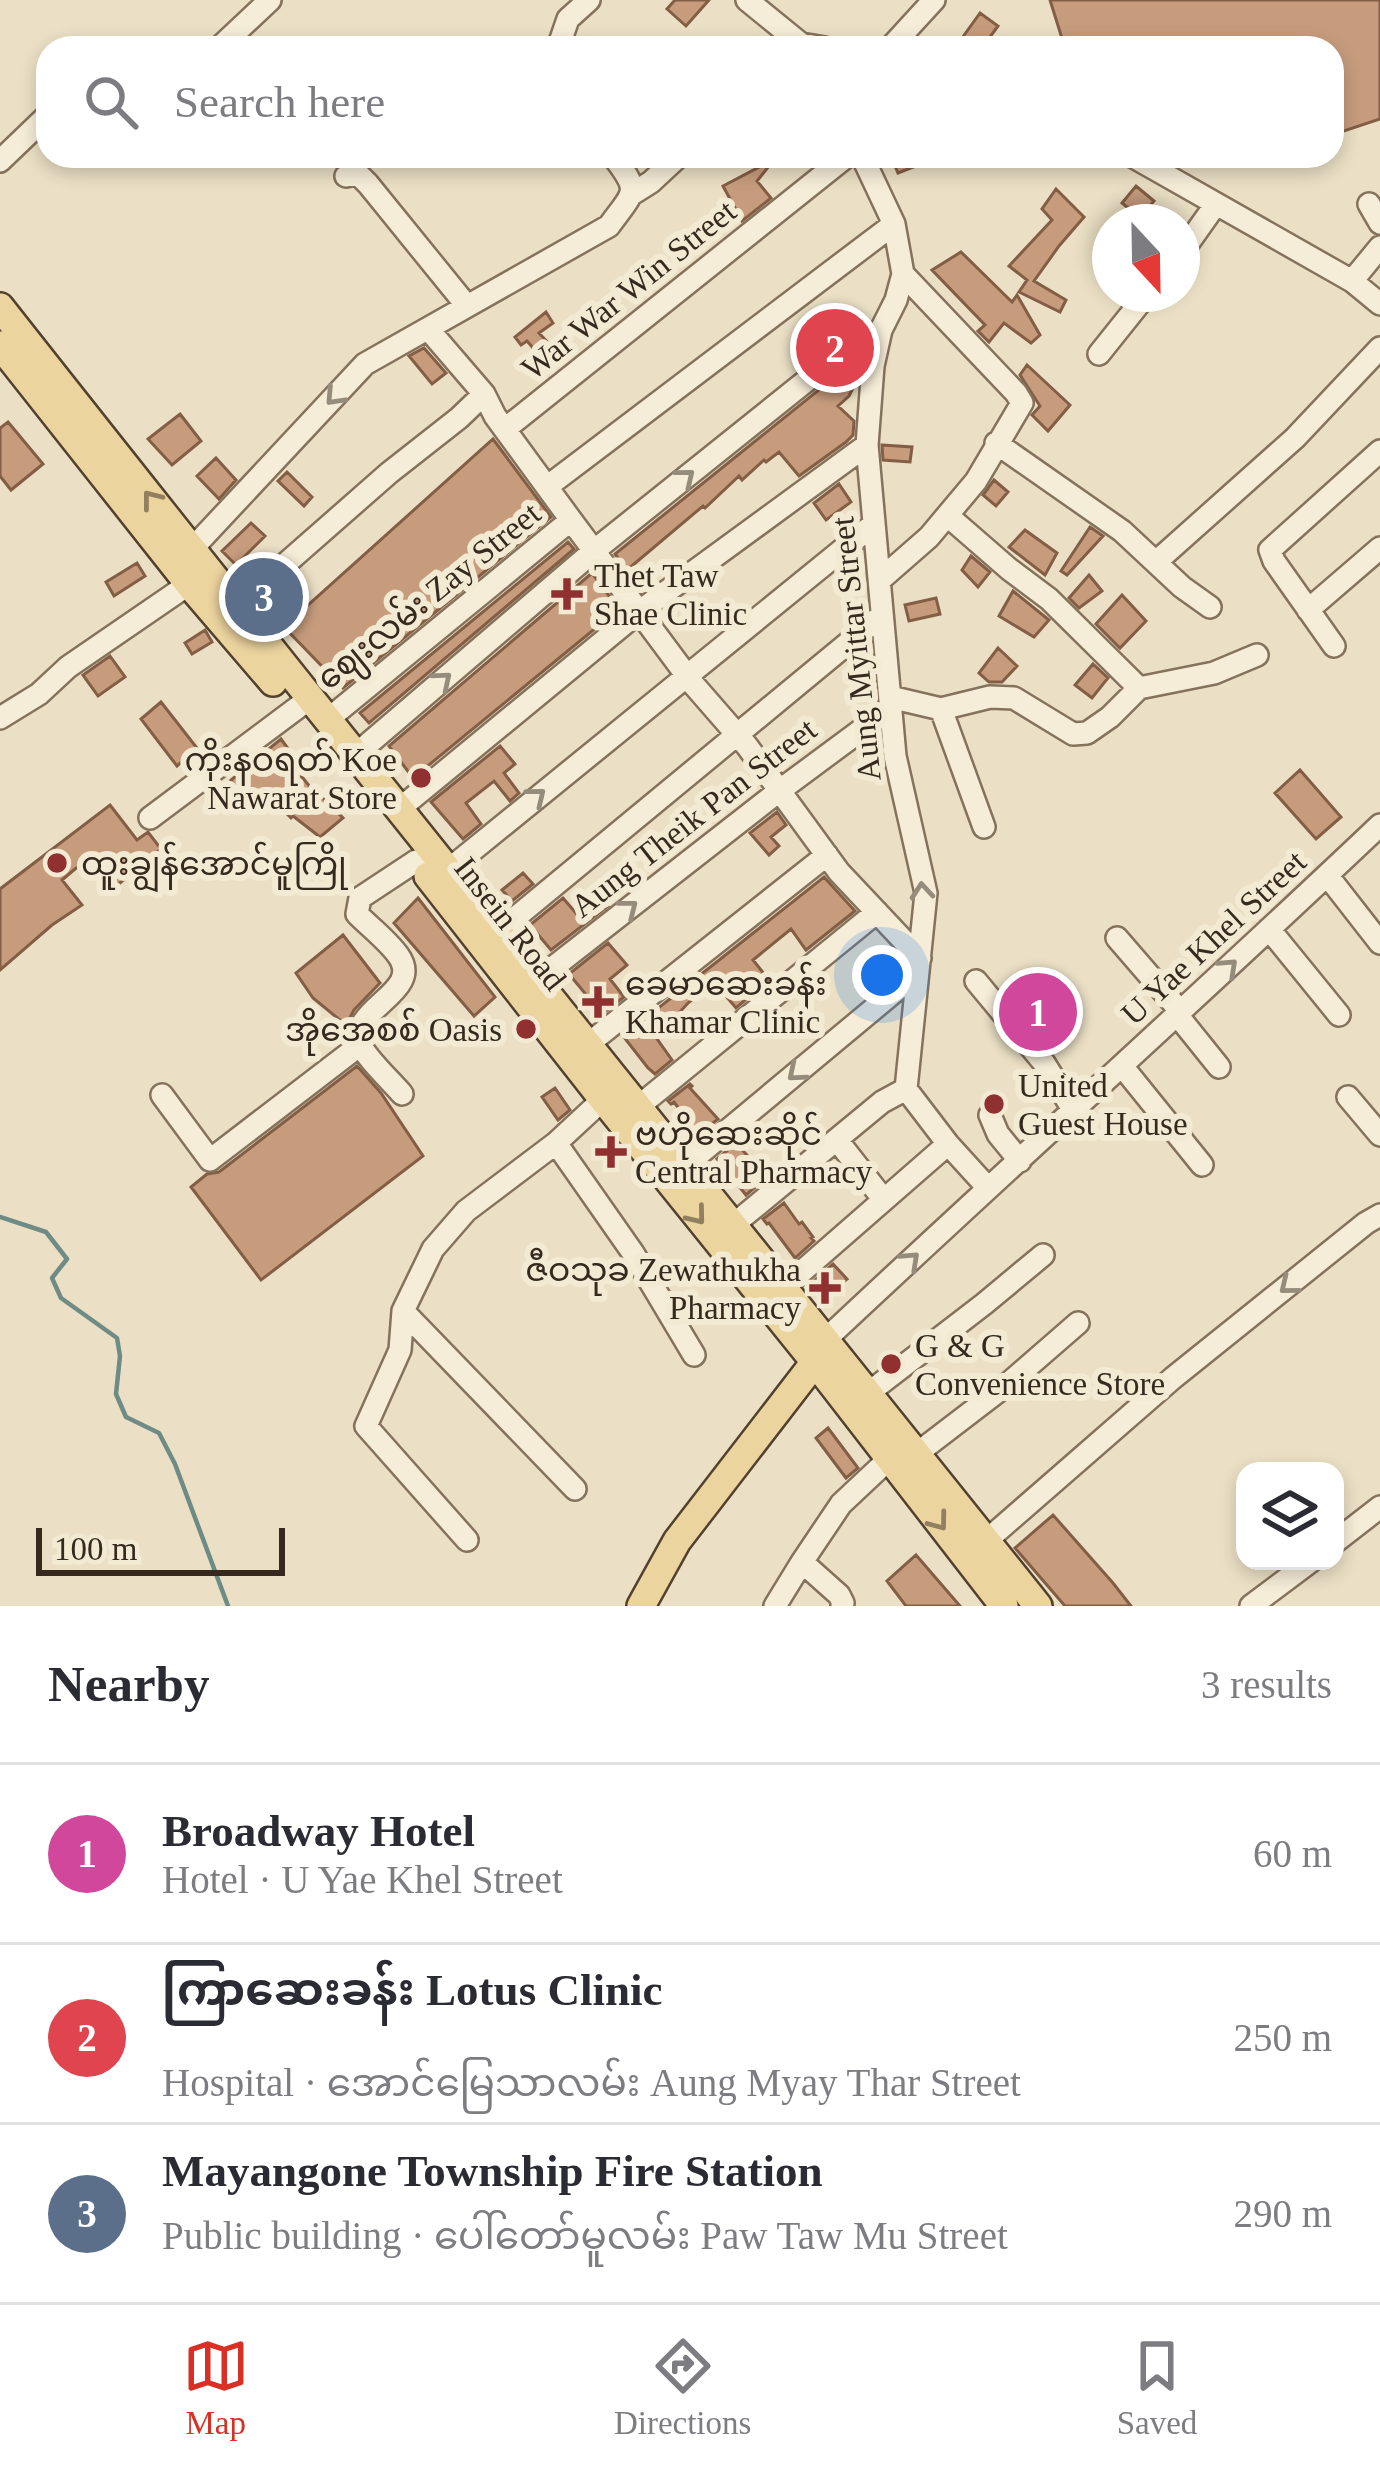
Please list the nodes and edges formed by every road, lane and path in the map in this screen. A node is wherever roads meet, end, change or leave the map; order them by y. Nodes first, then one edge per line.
1 (270, 0) edge
2 (589, 0) edge
3 (747, 0) edge
4 (934, 0) edge
5 (232, 36) edge
6 (562, 36) edge
7 (788, 36) edge
8 (902, 36) edge
9 (36, 127) edge
10 (0, 160) edge
11 (621, 168) edge
12 (666, 168) edge
13 (832, 168) edge
14 (867, 168) edge
15 (1153, 168) edge
16 (346, 176) dead end
17 (632, 188) junction
18 (1216, 204) junction
19 (893, 224) junction
20 (1200, 227) edge
21 (1380, 247) edge
22 (903, 274) junction
23 (1352, 280) junction
24 (1380, 304) edge
25 (467, 306) junction
26 (0, 307) edge
27 (1132, 312) edge
28 (428, 330) junction
29 (881, 330) junction
30 (0, 345) edge
31 (1380, 348) edge
32 (1099, 353) dead end
33 (484, 394) junction
34 (506, 429) junction
35 (996, 443) junction
36 (867, 445) junction
37 (1380, 451) edge
38 (548, 487) junction
39 (948, 516) junction
40 (571, 520) junction
41 (874, 524) junction
42 (1380, 548) edge
43 (191, 550) junction
44 (595, 550) junction
45 (1156, 562) junction
46 (881, 579) junction
47 (190, 584) junction
48 (1210, 607) dead end
49 (1308, 610) junction
50 (640, 611) junction
51 (228, 614) junction
52 (882, 615) junction
53 (1334, 646) dead end
54 (1257, 656) dead end
55 (686, 674) junction
56 (1139, 688) junction
57 (890, 702) junction
58 (941, 709) junction
59 (310, 710) junction
60 (0, 718) edge
61 (736, 734) junction
62 (354, 756) junction
63 (779, 790) junction
64 (398, 809) junction
65 (150, 818) dead end
66 (1380, 825) edge
67 (984, 827) dead end
68 (827, 855) junction
69 (416, 861) junction
70 (446, 871) junction
71 (1328, 875) junction
72 (877, 912) junction
73 (1269, 929) junction
74 (498, 932) junction
75 (1118, 938) dead end
76 (1380, 943) edge
77 (919, 965) junction
78 (537, 980) junction
79 (976, 981) dead end
80 (1179, 1014) junction
81 (1339, 1015) dead end
82 (360, 1045) junction
83 (580, 1051) junction
84 (1122, 1066) junction
85 (1219, 1067) dead end
86 (907, 1089) junction
87 (402, 1094) dead end
88 (161, 1095) dead end
89 (621, 1096) junction
90 (1348, 1096) dead end
91 (1074, 1111) junction
92 (990, 1114) dead end
93 (1380, 1136) edge
94 (837, 1140) junction
95 (556, 1143) junction
96 (948, 1144) junction
97 (1020, 1161) junction
98 (1202, 1165) dead end
99 (686, 1166) junction
100 (988, 1188) junction
101 (884, 1200) junction
102 (1380, 1215) edge
103 (734, 1225) junction
104 (1042, 1255) dead end
105 (783, 1288) junction
106 (403, 1311) junction
107 (1078, 1323) dead end
108 (820, 1351) junction
109 (694, 1355) dead end
110 (867, 1394) junction
111 (903, 1457) junction
112 (574, 1490) dead end
113 (1380, 1507) edge
114 (1344, 1535) edge
115 (467, 1540) dead end
116 (986, 1541) junction
117 (802, 1562) junction
118 (1299, 1570) edge
119 (993, 1602) edge
120 (641, 1606) edge
121 (775, 1606) edge
122 (842, 1606) edge
123 (1038, 1606) edge
124 (1251, 1606) edge

1 - 5 street
2 - 6 street
3 - 7 street
4 - 8 street
9 - 10 street
11 - 17 street
12 - 17 street
13 - 34 street, War War Win Street
14 - 19 street
15 - 18 street
16 - 25 street
17 - 25 street
18 - 20 street
18 - 23 street
19 - 22 street
19 - 38 street
21 - 23 street
22 - 29 street, Aung Myittar Street
22 - 35 street
23 - 24 street
25 - 28 street
43 -> 26 main road
27 - 32 street
28 - 33 street
28 -> 43 street
29 - 36 street, Aung Myittar Street
44 -> 29 street
30 - 47 main road
31 - 45 street
33 - 34 street
33 - 51 street
34 - 38 street
35 - 39 street
35 - 45 street
36 - 41 street, Aung Myittar Street
36 - 50 street
37 - 49 street
38 - 40 street
39 - 46 street
39 - 56 street
40 - 44 street
40 - 59 street, ဈေးလမ်း Zay Street
41 - 46 street, Aung Myittar Street
41 - 55 street
42 - 49 street
43 - 51 main road
44 - 50 street
62 -> 44 street
45 - 48 street
46 - 52 street, Aung Myittar Street
47 - 51 main road
47 - 60 street
49 - 53 street
50 - 55 street
50 - 64 street
51 - 59 main road
52 - 57 street, Aung Myittar Street
52 - 61 street
54 - 56 street
55 - 61 street
70 -> 55 street
56 - 58 street
57 - 58 street
57 - 63 street, Aung Theik Pan Street
77 -> 57 street, Aung Myittar Street
58 - 67 street
59 - 62 main road, Insein Road
59 - 65 street, ဈေးလမ်း Zay Street
59 - 69 main road, Insein Road
61 - 63 street
61 - 74 street
62 - 64 main road, Insein Road
63 - 68 street
78 -> 63 street, Aung Theik Pan Street
64 - 70 main road, Insein Road
66 - 71 street, U Yae Khel Street
68 - 72 street
68 - 83 street
69 - 82 street
69 - 83 main road, Insein Road
70 - 74 main road, Insein Road
71 - 73 street, U Yae Khel Street
71 - 76 street
72 - 77 street
72 - 89 street
80 -> 73 street, U Yae Khel Street
73 - 81 street
74 - 78 main road, Insein Road
75 - 80 street
77 - 86 street, Aung Myittar Street
77 -> 99 street
78 - 83 main road, Insein Road
79 - 91 street
80 - 84 street, U Yae Khel Street
80 - 85 street
82 - 87 street
82 - 88 street
83 - 89 main road, Insein Road
84 - 91 street, U Yae Khel Street
84 - 98 street
86 - 94 street
86 - 96 street
89 - 95 street
89 - 99 main road, Insein Road
89 -> 108 main road, Insein Road
90 - 93 street
91 - 97 street, U Yae Khel Street
92 - 97 street
94 - 101 street
94 - 103 street
95 - 106 street
95 - 109 street
96 - 100 street
96 - 101 street
97 - 100 street, U Yae Khel Street
99 - 103 main road, Insein Road
108 -> 100 street, U Yae Khel Street
101 - 105 street
102 -> 116 street
103 - 105 main road, Insein Road
104 - 110 street
105 - 108 main road, Insein Road
106 - 112 street
106 - 115 street
107 - 111 street
108 - 110 main road, Insein Road
108 - 111 main road, Insein Road
108 - 120 main road
110 - 111 main road, Insein Road
111 - 116 main road, Insein Road
111 - 117 street
111 -> 119 main road, Insein Road
113 - 114 street
116 - 123 main road, Insein Road
117 - 121 street
117 - 122 street
118 - 124 street

